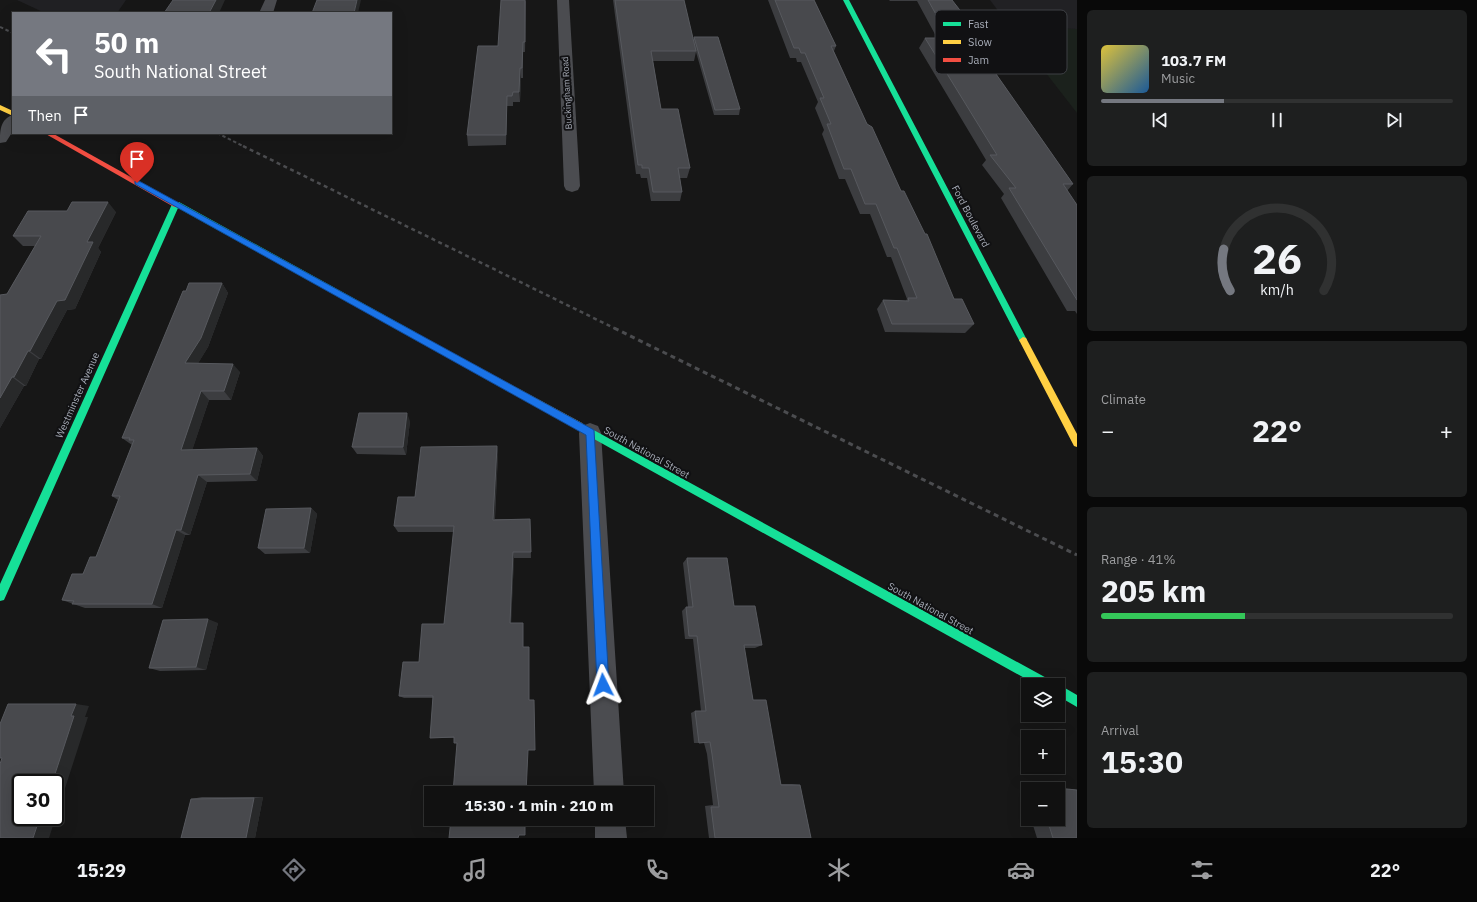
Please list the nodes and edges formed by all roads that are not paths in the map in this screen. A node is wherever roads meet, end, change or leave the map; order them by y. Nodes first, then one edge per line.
1 (271, 0) edge
2 (563, 0) edge
3 (846, 0) edge
4 (266, 12) edge
5 (0, 107) edge
6 (12, 113) edge
7 (12, 121) edge
8 (49, 134) edge
9 (0, 138) edge
10 (572, 186) dead end
11 (176, 204) junction
12 (590, 433) junction
13 (1077, 443) edge
14 (0, 596) edge
15 (1035, 678) edge
16 (1065, 694) edge
17 (1077, 701) edge
18 (609, 786) edge
19 (610, 826) edge
20 (611, 838) edge

1 - 4 street
2 - 10 street, Buckingham Road
3 - 13 street, Ford Boulevard
5 - 6 street
7 - 9 street
8 - 11 street, South National Street
11 - 12 street, South National Street
11 - 14 street, Westminster Avenue
12 - 15 street, South National Street
12 - 18 street
16 - 17 street
19 - 20 street

